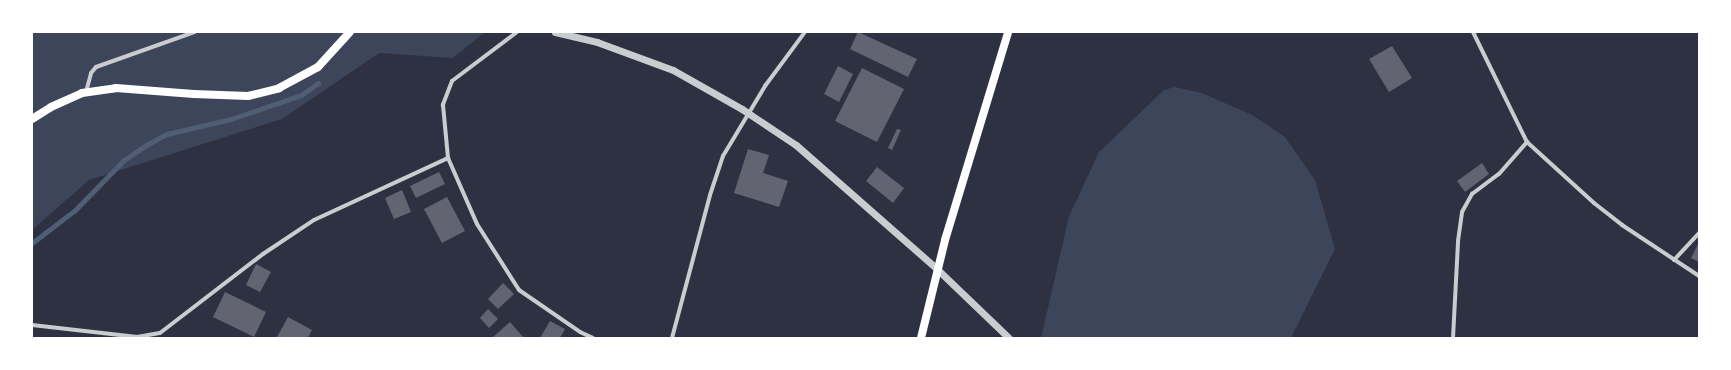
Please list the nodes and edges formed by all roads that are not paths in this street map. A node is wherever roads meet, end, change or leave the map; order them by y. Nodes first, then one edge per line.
1 (195, 32) edge
2 (350, 32) edge
3 (517, 32) edge
4 (555, 32) edge
5 (805, 32) edge
6 (1008, 32) edge
7 (1473, 32) edge
8 (86, 92) junction
9 (32, 120) edge
10 (1527, 142) junction
11 (448, 158) junction
12 (1699, 233) edge
13 (1674, 260) junction
14 (937, 270) junction
15 (1699, 276) edge
16 (32, 325) edge
17 (593, 338) edge
18 (672, 338) edge
19 (921, 338) edge
20 (1009, 338) edge
21 (1453, 338) edge

1 - 8 street
2 - 8 main road
3 - 11 street
4 - 14 street
5 - 18 street
6 - 14 main road
7 - 10 street
8 - 9 main road
10 - 13 street
10 - 21 street
11 - 16 street
11 - 17 street
12 - 13 street
13 - 15 street
14 - 19 main road
14 - 20 street

